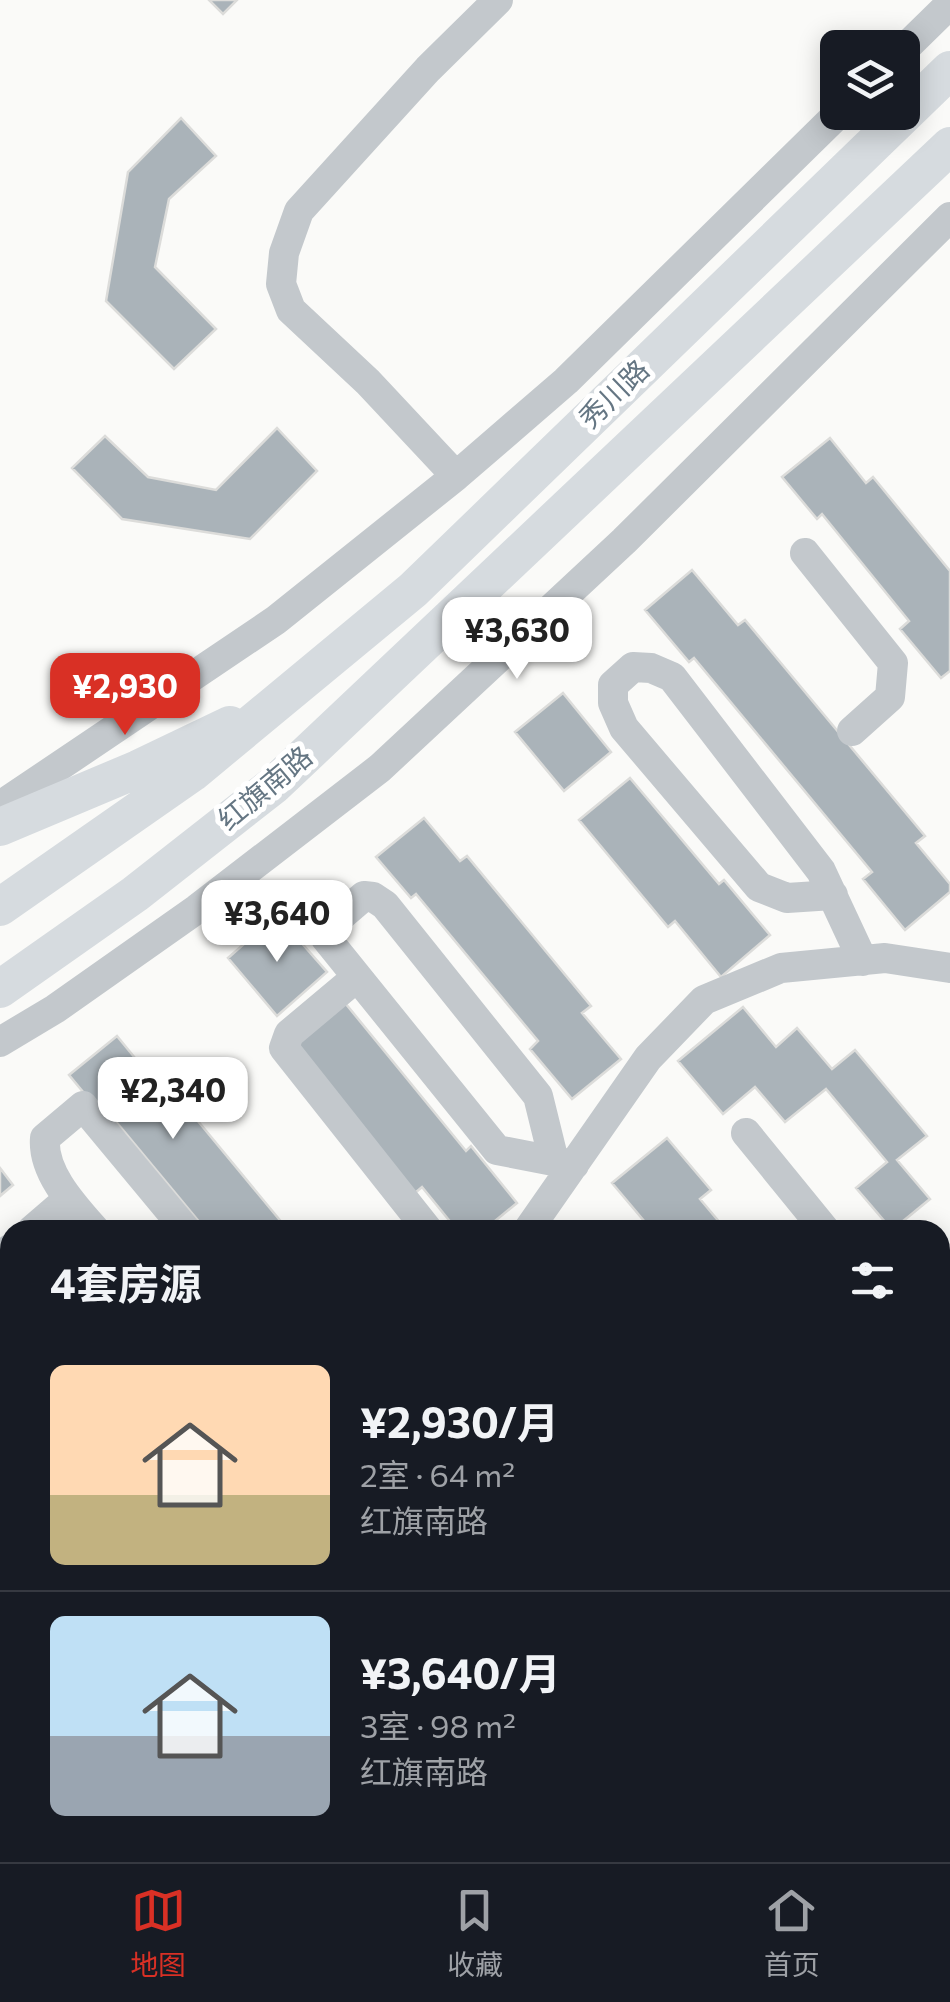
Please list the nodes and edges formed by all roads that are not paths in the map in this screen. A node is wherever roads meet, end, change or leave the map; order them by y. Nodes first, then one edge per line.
1 (498, 0) edge
2 (950, 4) edge
3 (920, 33) edge
4 (950, 70) edge
5 (822, 130) edge
6 (950, 146) edge
7 (950, 217) edge
8 (456, 476) junction
9 (805, 553) dead end
10 (380, 687) joint
11 (269, 708) junction
12 (852, 731) dead end
13 (0, 812) edge
14 (0, 827) edge
15 (832, 895) junction
16 (0, 907) edge
17 (863, 961) junction
18 (950, 968) edge
19 (357, 977) junction
20 (0, 989) edge
21 (0, 1042) edge
22 (746, 1133) dead end
23 (564, 1163) junction
24 (68, 1199) junction
25 (44, 1220) edge
26 (86, 1220) edge
27 (178, 1220) edge
28 (420, 1220) edge
29 (533, 1220) edge
30 (817, 1220) edge

1 - 8 street
2 - 3 street
4 - 11 main road, 秀川路
5 - 8 street
6 - 10 main road, 秀川路
7 - 21 street
8 - 13 street
9 - 12 street
10 - 20 main road, 红旗南路
11 - 14 main road
11 - 16 main road, 红旗南路
15 - 15 street
15 - 17 street
17 - 18 street
17 - 23 street
19 - 23 street
19 - 23 street
19 - 28 street
22 - 30 street
23 - 29 street
24 - 25 street
24 - 26 street
24 - 27 street

